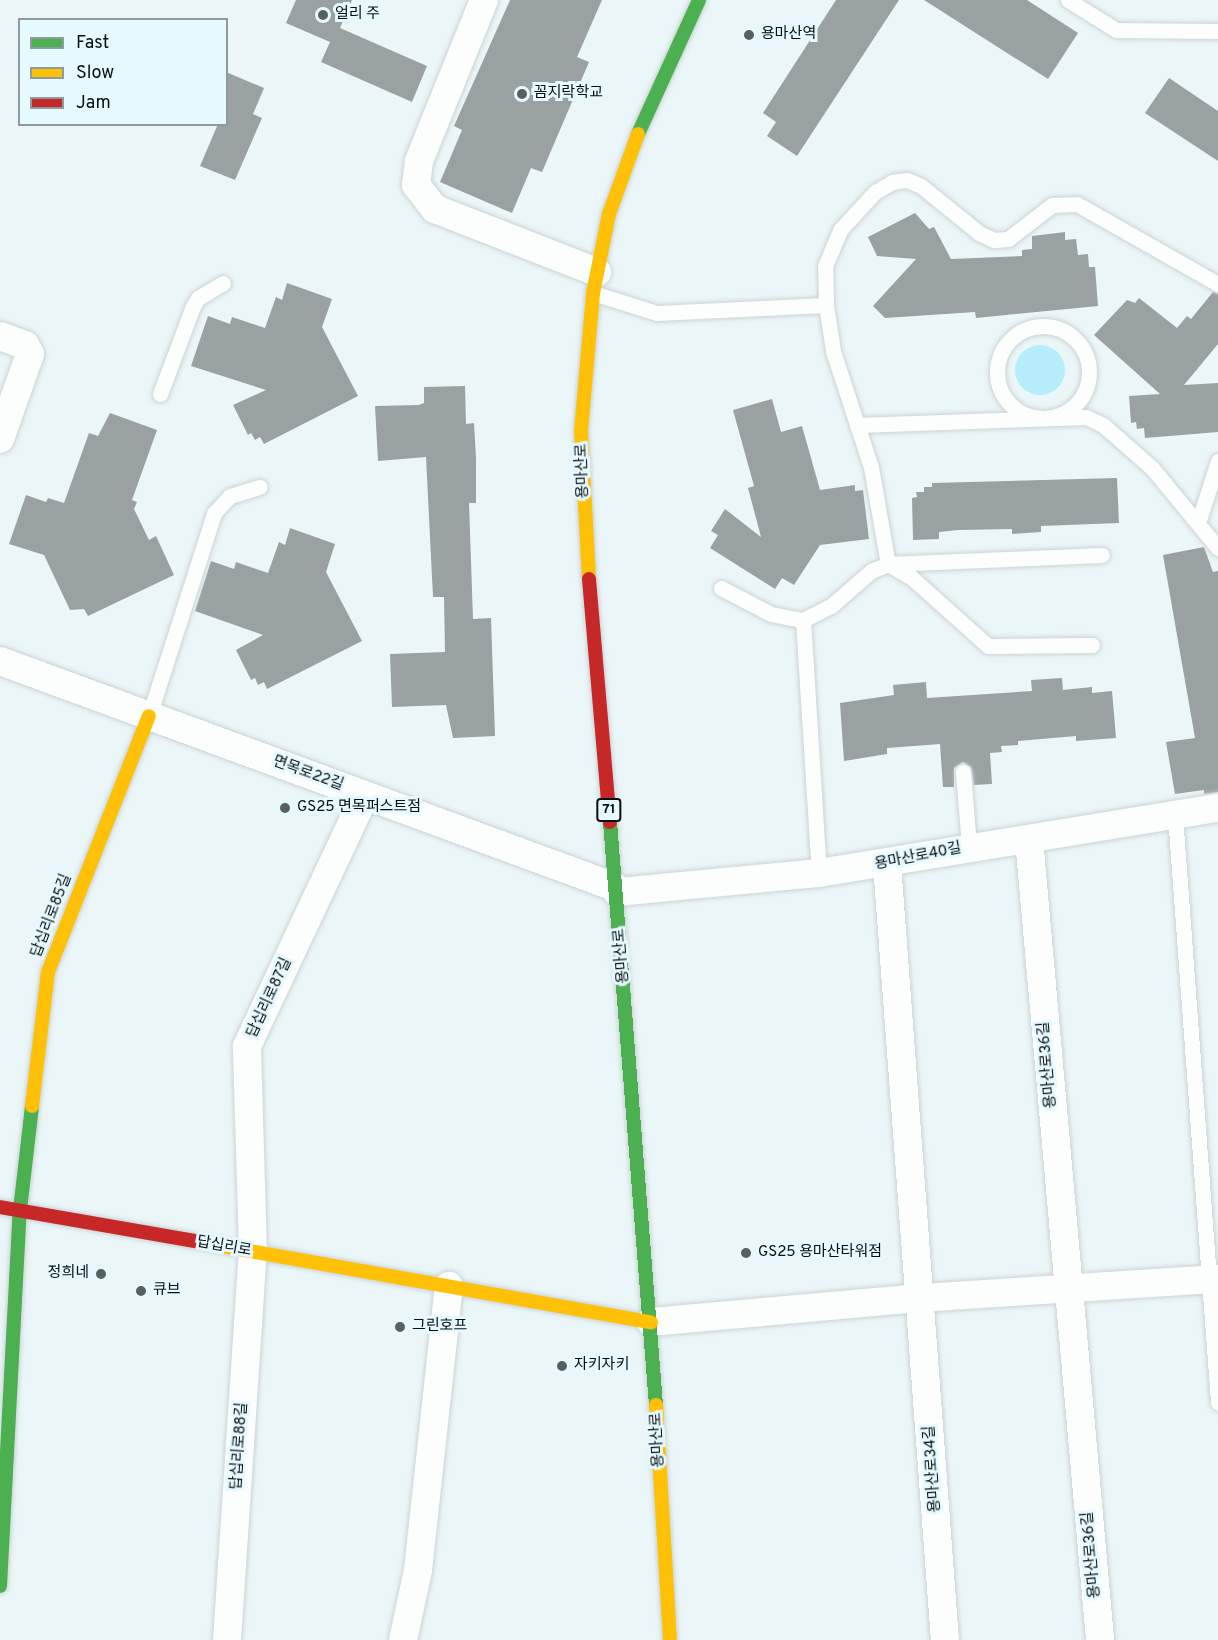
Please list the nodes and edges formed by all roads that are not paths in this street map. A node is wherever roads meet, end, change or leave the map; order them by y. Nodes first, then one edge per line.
1 (484, 0) edge
2 (699, 0) edge
3 (1068, 0) edge
4 (1218, 31) edge
5 (223, 283) dead end
6 (595, 283) junction
7 (1218, 284) edge
8 (826, 305) junction
9 (0, 336) edge
10 (160, 394) dead end
11 (1044, 418) junction
12 (857, 425) junction
13 (0, 439) edge
14 (1218, 461) edge
15 (260, 488) dead end
16 (1198, 523) junction
17 (1218, 548) edge
18 (1102, 555) dead end
19 (888, 564) junction
20 (721, 588) dead end
21 (803, 620) junction
22 (1092, 645) dead end
23 (0, 661) edge
24 (149, 716) junction
25 (963, 772) dead end
26 (365, 795) junction
27 (1218, 808) edge
28 (1175, 815) junction
29 (1029, 839) junction
30 (969, 847) junction
31 (887, 864) junction
32 (819, 873) junction
33 (616, 890) junction
34 (0, 1207) edge
35 (20, 1210) junction
36 (253, 1252) junction
37 (1214, 1279) edge
38 (449, 1286) junction
39 (1066, 1290) junction
40 (921, 1298) junction
41 (651, 1322) junction
42 (1218, 1402) edge
43 (0, 1586) edge
44 (227, 1640) edge
45 (404, 1640) edge
46 (670, 1640) edge
47 (945, 1640) edge
48 (1100, 1640) edge

1 - 6 street
2 - 6 main road, 용마산로 / 71
3 - 4 lane
5 - 10 lane
6 - 8 lane
6 - 33 main road, 용마산로 / 71
7 - 8 lane
8 - 12 lane
9 - 13 street
11 - 11 lane
11 - 12 lane
11 - 16 lane
12 - 19 lane
14 - 16 lane
15 - 24 lane
16 - 17 lane
18 - 19 lane
19 - 21 lane
19 - 22 lane
20 - 21 lane
21 - 32 lane
23 - 24 street, 면목로22길
24 - 26 street, 면목로22길
24 - 35 main road, 답십리로85길
25 - 30 lane
26 - 33 street, 면목로22길
26 - 36 street, 답십리로87길
27 - 28 street, 용마산로40길
28 - 29 street, 용마산로40길
28 - 37 lane
29 - 30 street, 용마산로40길
29 - 39 street, 용마산로36길
30 - 31 street, 용마산로40길
31 - 32 street, 용마산로40길
31 - 40 street
32 - 33 street, 용마산로40길
33 - 41 main road, 용마산로 / 71
34 - 35 main road, 답십리로
35 - 36 main road, 답십리로
35 - 43 main road, 답십리로85길
36 - 38 main road, 답십리로
36 - 44 street, 답십리로88길
37 - 39 street
37 - 42 lane
38 - 41 main road, 답십리로
38 - 45 street
39 - 40 street
39 - 48 street, 용마산로36길
40 - 41 street
40 - 47 street, 용마산로34길
41 - 46 main road, 용마산로 / 71

